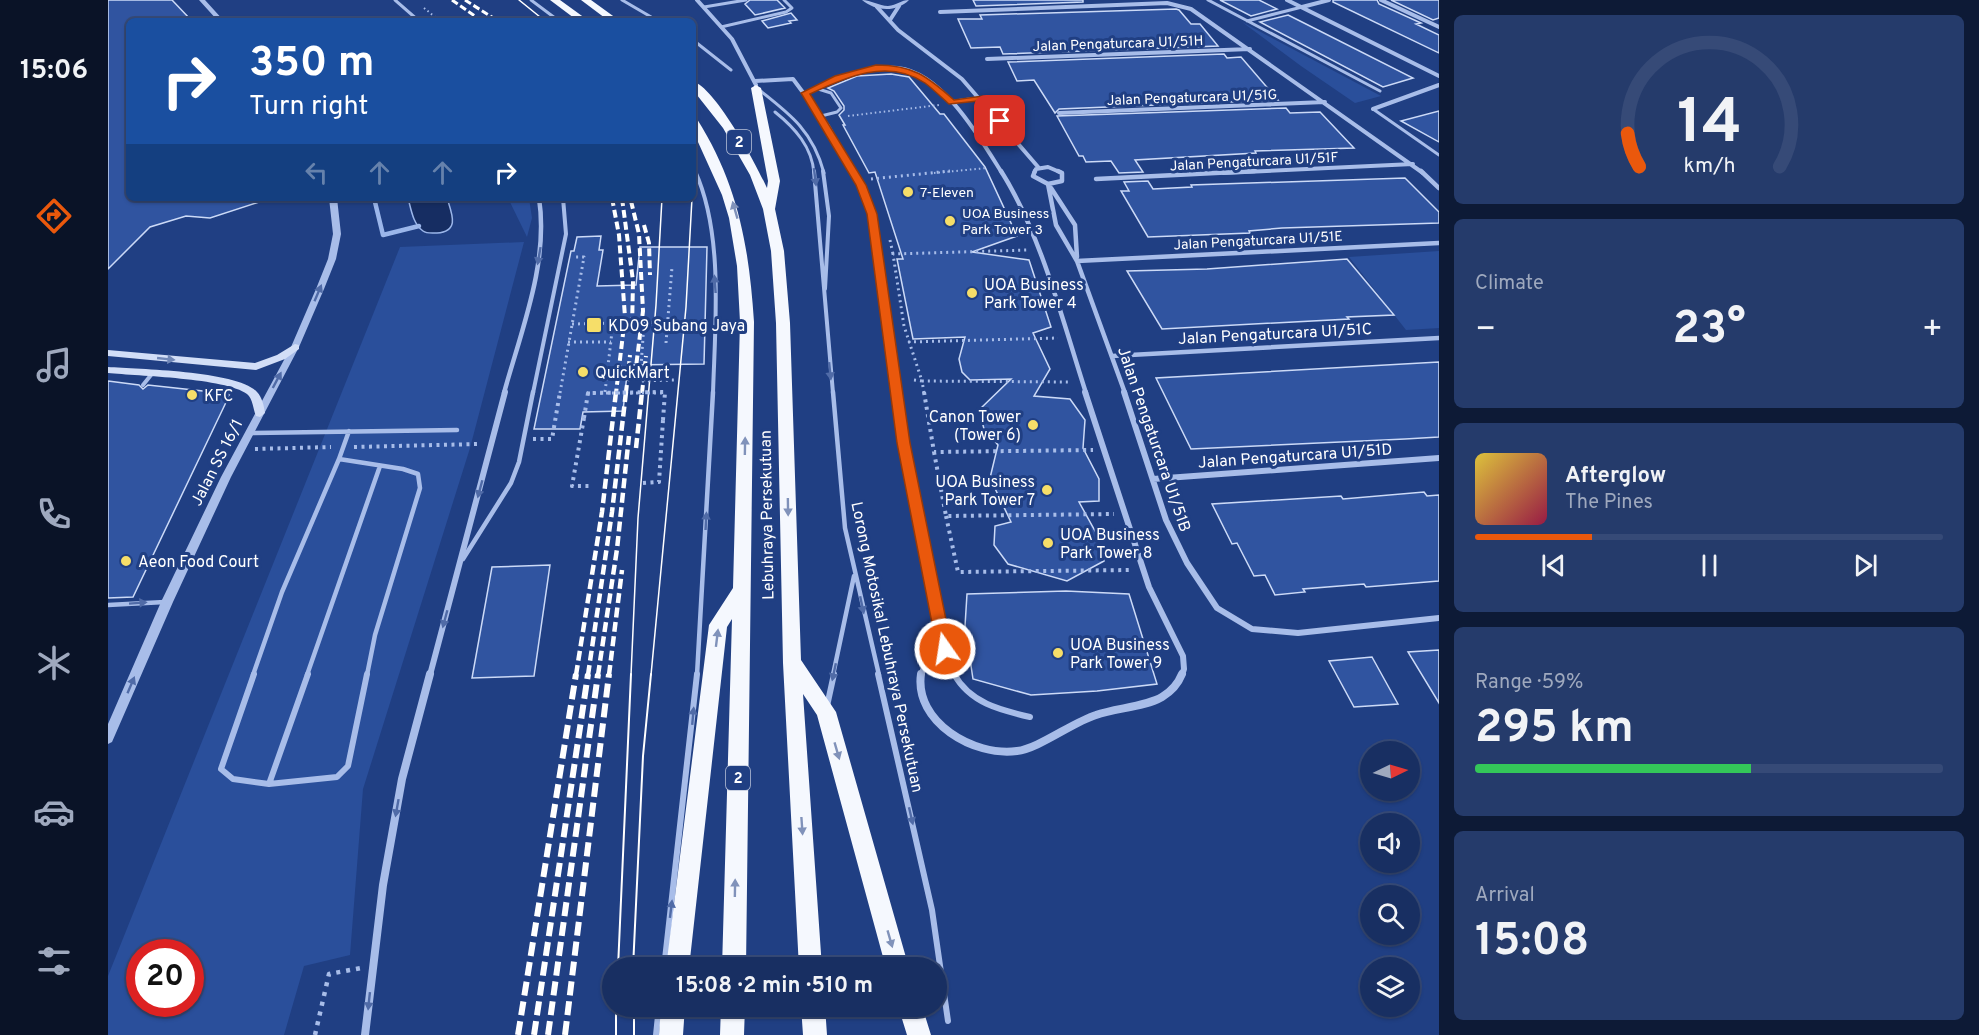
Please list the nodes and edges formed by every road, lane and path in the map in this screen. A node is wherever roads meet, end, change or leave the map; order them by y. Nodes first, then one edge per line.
1 (202, 0) edge
2 (395, 0) edge
3 (531, 0) edge
4 (554, 0) edge
5 (585, 0) edge
6 (602, 0) edge
7 (622, 0) edge
8 (697, 0) edge
9 (746, 0) edge
10 (784, 0) edge
11 (865, 0) edge
12 (906, 0) edge
13 (1208, 0) edge
14 (1287, 0) edge
15 (1329, 0) edge
16 (1381, 0) edge
17 (878, 6) junction
18 (898, 6) junction
19 (704, 7) junction
20 (1302, 7) junction
21 (939, 12) dead end
22 (606, 14) junction
23 (218, 18) edge
24 (416, 18) edge
25 (555, 18) edge
26 (580, 18) edge
27 (611, 18) edge
28 (653, 18) edge
29 (890, 20) junction
30 (1247, 21) junction
31 (721, 27) junction
32 (1439, 27) edge
33 (696, 42) edge
34 (1250, 49) junction
35 (987, 58) dead end
36 (731, 70) dead end
37 (1439, 76) edge
38 (755, 84) junction
39 (1439, 85) edge
40 (696, 87) edge
41 (815, 87) junction
42 (1380, 91) dead end
43 (806, 93) junction
44 (980, 98) junction
45 (952, 102) junction
46 (1325, 102) junction
47 (1373, 109) joint
48 (944, 110) dead end
49 (775, 112) dead end
50 (1059, 113) dead end
51 (821, 116) junction
52 (847, 116) dead end
53 (696, 126) edge
54 (1439, 148) edge
55 (1431, 150) junction
56 (1439, 155) edge
57 (984, 161) dead end
58 (1413, 164) junction
59 (988, 168) junction
60 (1039, 168) junction
61 (868, 172) dead end
62 (696, 174) edge
63 (993, 174) dead end
64 (1096, 179) dead end
65 (1048, 183) junction
66 (1439, 188) edge
67 (333, 201) edge
68 (539, 201) edge
69 (563, 201) edge
70 (769, 210) junction
71 (1023, 240) dead end
72 (1439, 243) edge
73 (1028, 250) junction
74 (1039, 250) junction
75 (574, 257) dead end
76 (1077, 261) junction
77 (672, 267) dead end
78 (824, 302) junction
79 (644, 322) junction
80 (613, 323) junction
81 (572, 324) junction
82 (668, 324) junction
83 (1060, 338) dead end
84 (1439, 338) edge
85 (568, 342) junction
86 (611, 342) junction
87 (908, 342) junction
88 (666, 343) dead end
89 (295, 347) junction
90 (108, 353) edge
91 (1112, 356) junction
92 (108, 370) edge
93 (151, 375) junction
94 (674, 380) dead end
95 (914, 380) dead end
96 (922, 381) junction
97 (1083, 382) junction
98 (143, 385) dead end
99 (605, 392) junction
100 (260, 413) junction
101 (584, 418) joint
102 (457, 430) dead end
103 (349, 431) junction
104 (250, 433) junction
105 (491, 444) junction
106 (344, 447) junction
107 (527, 447) dead end
108 (1104, 449) junction
109 (240, 450) junction
110 (934, 452) junction
111 (1439, 458) edge
112 (339, 459) junction
113 (380, 466) junction
114 (1153, 479) junction
115 (642, 483) dead end
116 (592, 486) dead end
117 (1124, 513) junction
118 (946, 516) junction
119 (460, 563) junction
120 (1143, 569) junction
121 (855, 574) junction
122 (742, 589) junction
123 (167, 602) junction
124 (108, 605) edge
125 (1439, 618) edge
126 (940, 631) junction
127 (792, 663) junction
128 (826, 712) junction
129 (1030, 717) dead end
130 (108, 738) edge
131 (269, 784) junction
132 (665, 957) edge
133 (678, 957) edge
134 (734, 957) edge
135 (810, 957) edge
136 (895, 957) edge
137 (356, 969) dead end
138 (658, 1017) edge
139 (672, 1017) edge
140 (733, 1017) edge
141 (814, 1017) edge
142 (913, 1017) edge
143 (948, 1021) dead end
144 (315, 1035) edge
145 (365, 1035) edge
146 (656, 1035) edge
147 (671, 1035) edge
148 (732, 1035) edge
149 (815, 1035) edge
150 (919, 1035) edge

1 - 23 street
2 - 24 lane
3 - 25 lane
4 - 26 highway
5 - 22 highway
6 - 22 highway
7 - 28 lane
8 - 19 street
9 - 19 lane
10 - 31 lane
11 - 17 street
12 - 18 street
13 - 30 lane
14 - 20 street
15 - 20 street
16 - 32 street
17 - 18 street
17 - 29 street
18 - 29 street
19 - 31 street
20 - 30 lane
20 - 37 street
21 - 34 street
22 - 27 highway
29 - 44 street
30 - 42 lane
31 - 38 street
33 - 36 lane
34 - 35 street, Jalan Pengaturcara U1/51H
34 - 46 street
38 - 43 street
38 - 70 highway
38 - 78 lane
39 - 47 street
40 - 70 highway, Lebuhraya Persekutuan / 2
41 - 43 street
41 - 45 street
41 - 51 lane
43 - 51 street
44 - 45 street
44 - 60 street
45 - 74 street
46 - 50 street, Jalan Pengaturcara U1/51G
46 - 58 street
47 - 55 lane
48 - 52 path
49 -> 78 lane, Lorong Motosikal Lebuhraya Persekutuan
51 - 126 street
122 -> 53 highway, Lebuhraya Persekutuan / 2
54 - 55 lane
55 - 56 lane
57 - 59 path
58 - 64 street, Jalan Pengaturcara U1/51F
58 - 66 street
59 - 61 path
59 - 63 path
60 - 65 street
60 - 65 street
132 -> 62 lane
65 - 76 street, Jalan Pengaturcara U1/51B
65 - 76 street, Jalan Pengaturcara U1/51B
89 -> 67 street, Jalan SS 16/1
68 -> 105 street
69 - 119 lane
70 -> 127 highway, Lebuhraya Persekutuan / 2
71 - 73 path
72 - 76 street, Jalan Pengaturcara U1/51E
73 - 74 path
73 - 87 path
74 - 97 street
75 - 81 path
76 - 91 street, Jalan Pengaturcara U1/51B
77 - 82 path
78 -> 121 lane, Lorong Motosikal Lebuhraya Persekutuan
79 - 80 path, bridge
79 - 82 path, bridge
79 - 94 path, bridge
80 - 81 path, bridge
80 - 86 path
81 - 85 path
82 - 88 path
83 - 87 path
84 - 91 street, Jalan Pengaturcara U1/51C
85 - 86 path
85 - 107 path
86 - 99 path
87 - 96 path
90 -> 89 main road
100 -> 89 street, Jalan SS 16/1
91 - 114 street, Jalan Pengaturcara U1/51B
92 - 93 main road
93 - 98 lane
93 - 100 main road
95 - 96 path
96 - 97 path
96 - 110 path
97 - 108 street
99 - 101 path, bridge
99 - 115 path, bridge
100 - 104 street, Jalan SS 16/1
101 - 116 path
102 - 103 lane
103 - 104 lane
103 - 106 lane
104 - 109 street, Jalan SS 16/1
105 - 106 path
105 -> 119 street
106 - 109 path
106 - 112 lane
108 - 110 path
108 - 117 street
109 - 123 street, Jalan SS 16/1
110 - 118 path
111 - 114 street, Jalan Pengaturcara U1/51D
112 - 113 lane
112 - 131 lane
113 - 131 lane
113 - 131 lane
114 - 125 street, Jalan Pengaturcara U1/51B
117 - 118 path
117 - 120 street
118 - 120 path
119 -> 145 street
120 - 126 street
121 -> 128 lane
121 -> 143 lane, Lorong Motosikal Lebuhraya Persekutuan
133 -> 122 highway
134 -> 122 highway, Lebuhraya Persekutuan / 2
124 -> 123 lane
130 -> 123 street, Jalan SS 16/1
126 - 129 lane
127 - 128 highway
127 -> 135 highway, Lebuhraya Persekutuan / 2
128 -> 136 highway
137 - 144 path
138 - 146 lane
139 - 147 highway
140 - 148 highway
141 - 149 highway
142 - 150 highway

